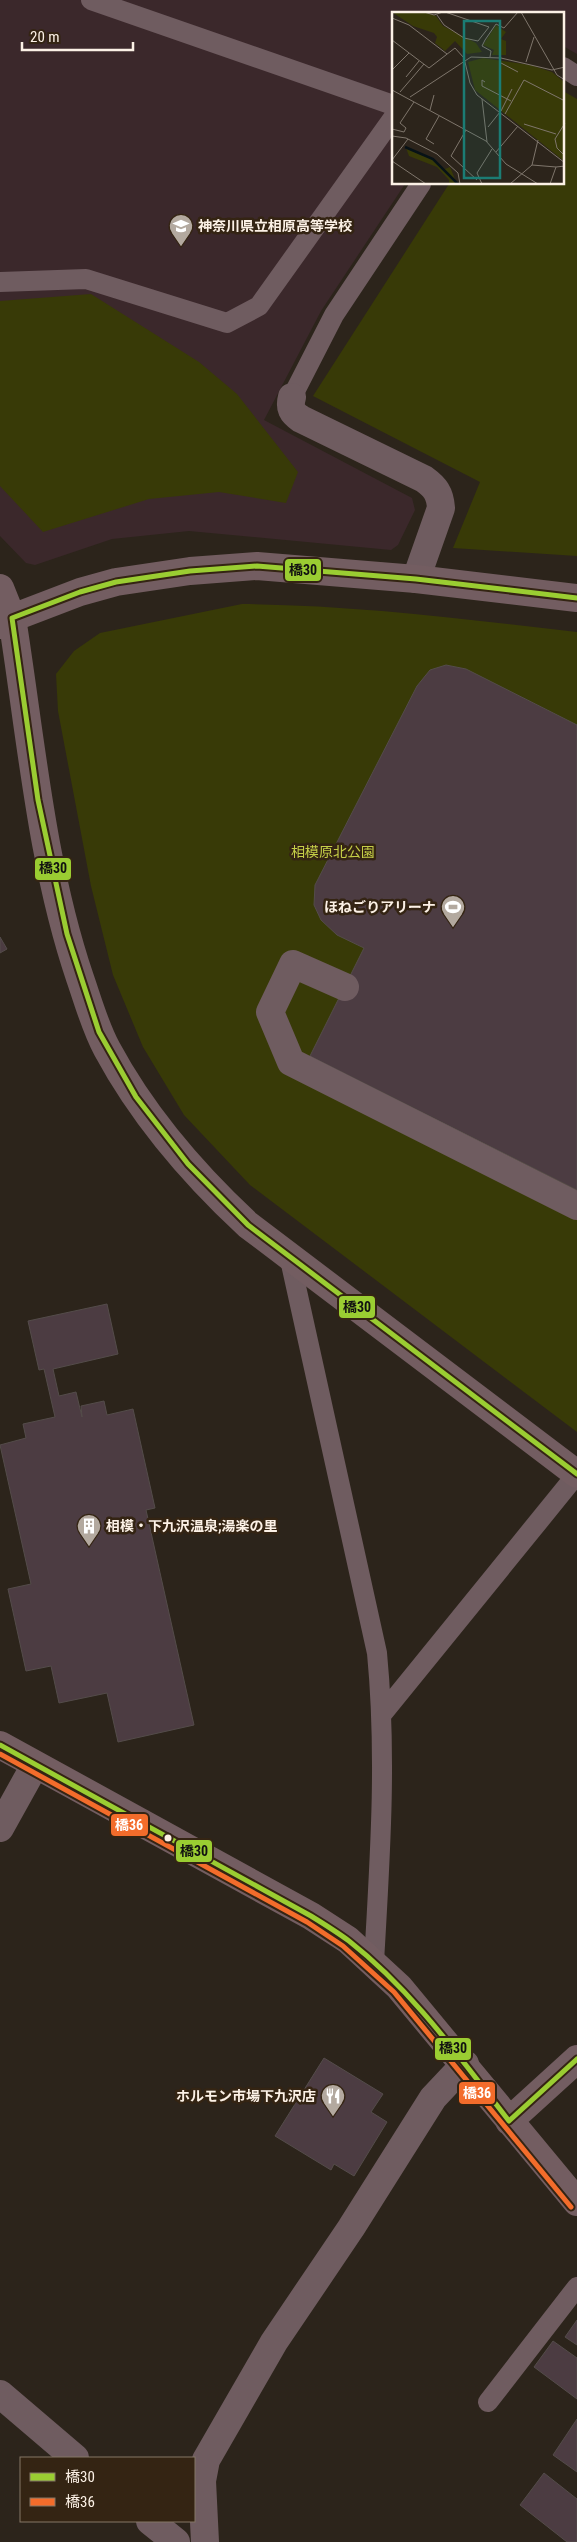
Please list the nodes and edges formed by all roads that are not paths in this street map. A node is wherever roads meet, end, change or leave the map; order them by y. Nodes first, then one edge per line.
1 (91, 0) edge
2 (564, 68) edge
3 (577, 76) edge
4 (392, 105) edge
5 (392, 119) edge
6 (420, 185) edge
7 (0, 282) edge
8 (292, 397) joint
9 (416, 579) junction
10 (0, 588) edge
11 (577, 598) edge
12 (6, 622) edge
13 (345, 987) dead end
14 (577, 1206) edge
15 (289, 1255) junction
16 (577, 1474) edge
17 (383, 1712) junction
18 (0, 1746) edge
19 (35, 1765) junction
20 (0, 1828) edge
21 (374, 1962) junction
22 (577, 2059) edge
23 (465, 2064) junction
24 (509, 2121) junction
25 (577, 2202) edge
26 (577, 2288) edge
27 (0, 2394) edge
28 (488, 2402) dead end
29 (73, 2457) edge
30 (151, 2522) edge
31 (176, 2542) edge
32 (205, 2542) edge

1 - 4 lane
2 - 3 lane
5 - 7 lane
6 - 8 lane
8 - 9 street
9 - 11 street
9 - 12 street
10 - 12 street
12 - 15 street
13 - 14 street
15 - 16 street
15 - 17 lane
16 - 17 lane
17 - 21 lane
18 - 19 street
19 - 20 street
19 - 21 street
21 - 23 street
22 - 24 street
23 - 24 street
23 - 32 street
24 - 25 street
26 - 28 lane
27 - 29 street
30 - 31 street

